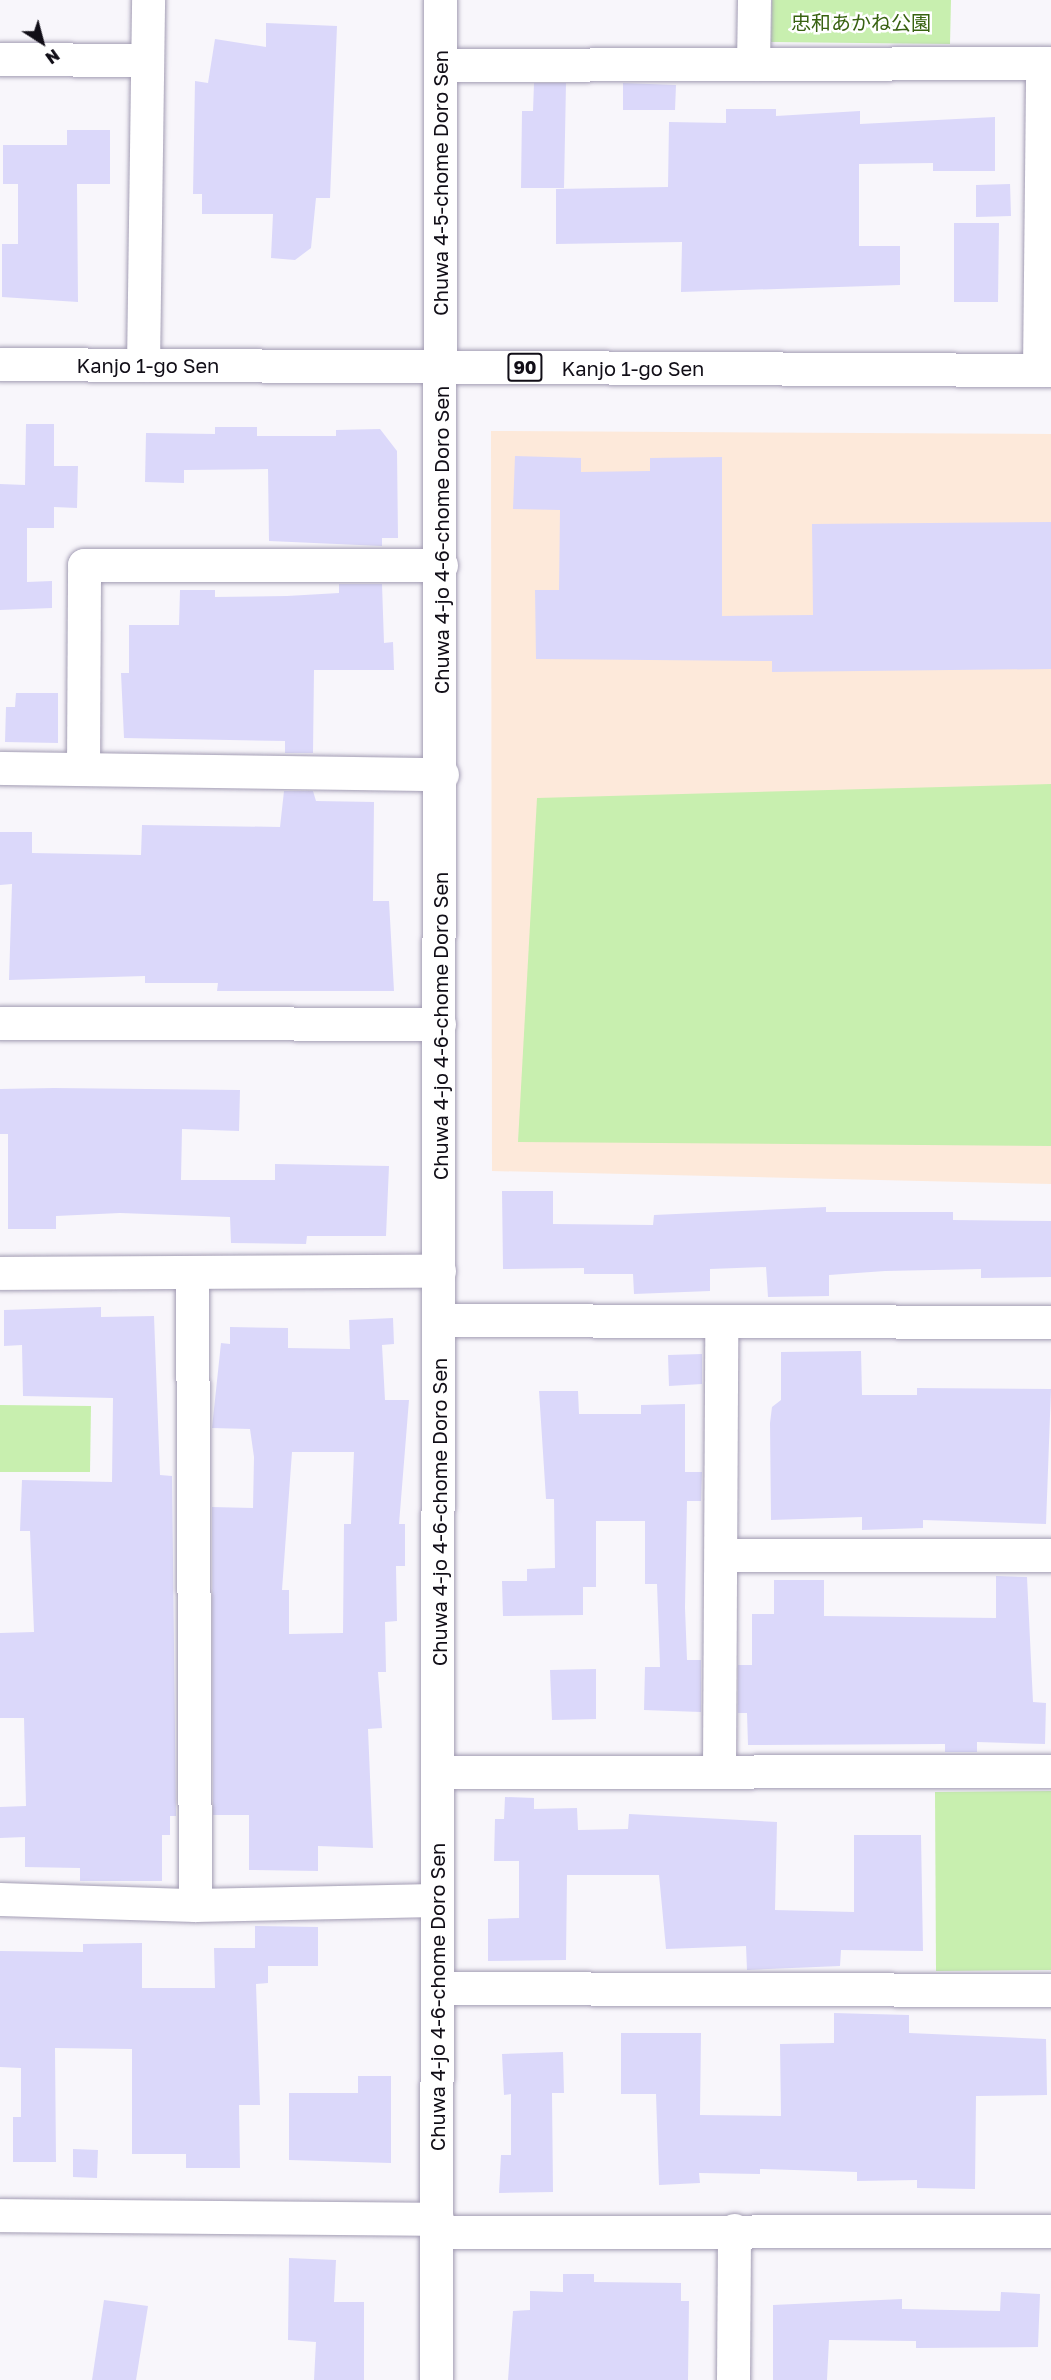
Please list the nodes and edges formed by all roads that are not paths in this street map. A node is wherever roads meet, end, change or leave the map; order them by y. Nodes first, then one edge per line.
1 (148, 0) edge
2 (440, 0) edge
3 (754, 0) edge
4 (0, 59) edge
5 (147, 60) junction
6 (1046, 63) edge
7 (753, 64) junction
8 (440, 65) junction
9 (0, 364) edge
10 (143, 365) junction
11 (440, 366) junction
12 (1045, 370) edge
13 (441, 565) junction
14 (0, 768) edge
15 (83, 769) junction
16 (442, 774) junction
17 (0, 1023) edge
18 (439, 1024) junction
19 (439, 1271) junction
20 (0, 1273) edge
21 (192, 1273) junction
22 (439, 1320) junction
23 (721, 1322) junction
24 (1051, 1322) edge
25 (722, 1555) junction
26 (1051, 1555) edge
27 (720, 1770) junction
28 (1051, 1771) edge
29 (439, 1772) junction
30 (0, 1899) edge
31 (435, 1900) junction
32 (195, 1905) junction
33 (437, 1988) junction
34 (1051, 1990) edge
35 (0, 2215) edge
36 (437, 2226) junction
37 (734, 2230) junction
38 (1051, 2231) edge
39 (436, 2380) edge
40 (733, 2380) edge

1 - 5 street
2 - 8 street, Chuwa 4-5-chome Doro Sen
3 - 7 street
4 - 5 street
5 - 10 street
6 - 7 street
6 - 12 street
7 - 8 street
8 - 11 street, Chuwa 4-5-chome Doro Sen
9 - 10 street, Kanjo 1-go Sen / 90
10 - 11 street, Kanjo 1-go Sen / 90
11 - 12 street, Kanjo 1-go Sen / 90
11 - 13 street, Chuwa 4-jo 4-6-chome Doro Sen
13 - 15 street
13 - 16 street, Chuwa 4-jo 4-6-chome Doro Sen
14 - 15 street
15 - 16 street
16 - 18 street, Chuwa 4-jo 4-6-chome Doro Sen
17 - 18 street
18 - 19 street, Chuwa 4-jo 4-6-chome Doro Sen
19 - 21 street
19 - 22 street, Chuwa 4-jo 4-6-chome Doro Sen
20 - 21 street
21 - 32 street
22 - 23 street
22 - 29 street, Chuwa 4-jo 4-6-chome Doro Sen
23 - 24 street
23 - 25 street
25 - 26 street
25 - 27 street
27 - 28 street
27 - 29 street
29 - 31 street, Chuwa 4-jo 4-6-chome Doro Sen
30 - 32 street
31 - 32 street
31 - 33 street, Chuwa 4-jo 4-6-chome Doro Sen
33 - 34 street
33 - 36 street, Chuwa 4-jo 4-6-chome Doro Sen
35 - 36 street
36 - 37 street
36 - 39 street, Chuwa 4-jo 4-6-chome Doro Sen
37 - 38 street
37 - 40 street

